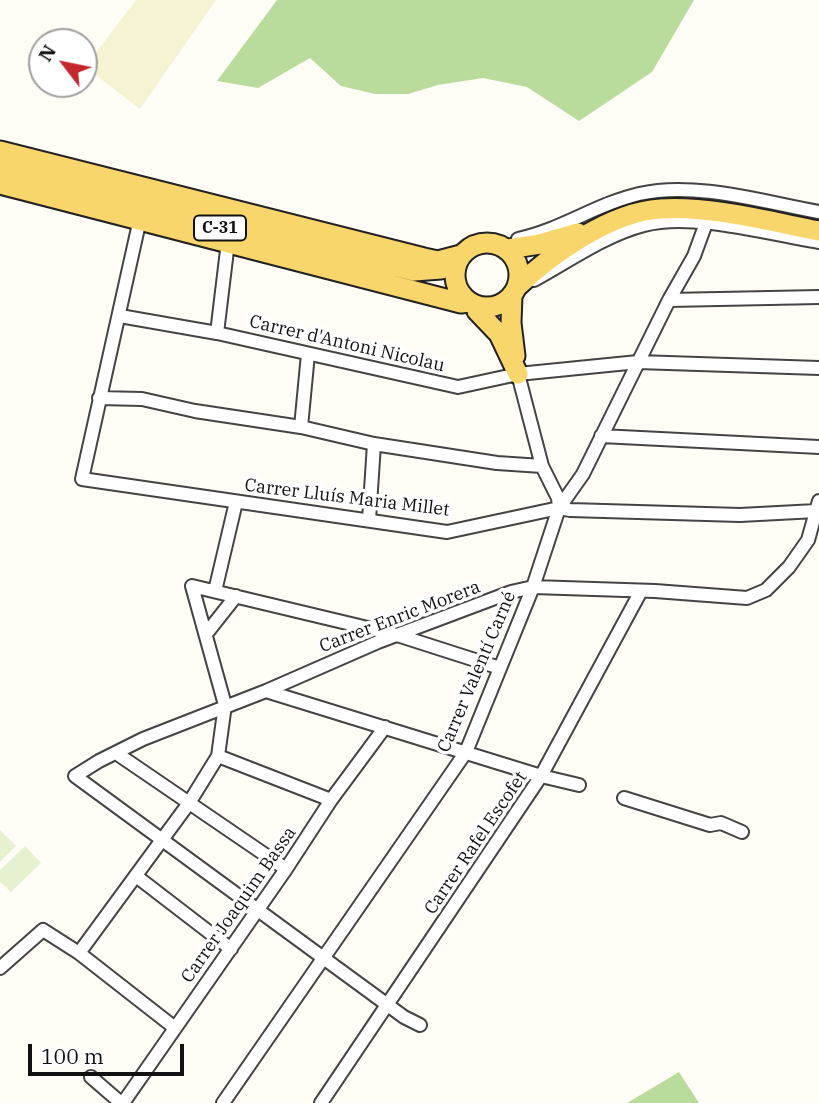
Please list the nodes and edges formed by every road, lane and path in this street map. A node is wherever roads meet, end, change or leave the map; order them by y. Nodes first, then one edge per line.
1 (0, 151) edge
2 (0, 169) edge
3 (0, 184) edge
4 (819, 212) edge
5 (140, 219) junction
6 (819, 221) edge
7 (706, 223) junction
8 (819, 231) edge
9 (228, 242) junction
10 (819, 242) edge
11 (505, 248) junction
12 (459, 260) junction
13 (515, 292) junction
14 (819, 297) edge
15 (669, 300) junction
16 (469, 301) junction
17 (120, 316) junction
18 (217, 333) junction
19 (308, 354) junction
20 (638, 362) junction
21 (819, 368) edge
22 (518, 374) junction
23 (99, 398) junction
24 (301, 427) junction
25 (601, 436) junction
26 (374, 444) junction
27 (819, 447) edge
28 (542, 466) junction
29 (236, 502) junction
30 (818, 506) edge
31 (559, 508) junction
32 (369, 520) junction
33 (813, 540) edge
34 (533, 587) junction
35 (215, 591) junction
36 (641, 591) junction
37 (236, 596) junction
38 (206, 634) junction
39 (397, 635) junction
40 (500, 668) junction
41 (266, 691) junction
42 (225, 705) junction
43 (385, 727) junction
44 (466, 752) junction
45 (116, 753) junction
46 (218, 756) junction
47 (541, 776) junction
48 (579, 785) dead end
49 (624, 798) dead end
50 (331, 800) junction
51 (189, 803) junction
52 (742, 832) dead end
53 (162, 840) junction
54 (286, 869) junction
55 (136, 876) junction
56 (258, 910) junction
57 (231, 949) junction
58 (79, 953) junction
59 (322, 957) junction
60 (0, 968) edge
61 (388, 1005) junction
62 (420, 1025) dead end
63 (175, 1028) junction
64 (91, 1077) dead end
65 (122, 1103) edge
66 (223, 1103) edge
67 (321, 1103) edge

1 - 12 main road
2 - 12 main road, C-31
2 - 16 main road, C-31
3 - 5 main road
4 - 11 street
5 - 9 main road
5 - 17 street
6 - 11 main road
7 - 10 street
7 - 13 street
7 - 15 street, Carrer Valentí Carné
8 - 13 main road
9 - 16 main road
9 - 18 street
11 - 12 main road
11 - 13 main road
12 - 16 main road
13 - 16 main road
13 - 22 main road
14 - 15 street
15 - 20 street, Carrer Valentí Carné
16 - 22 main road
17 - 18 street, Carrer d'Antoni Nicolau
17 - 23 street
18 - 19 street, Carrer d'Antoni Nicolau
19 - 22 street, Carrer d'Antoni Nicolau
19 - 24 street
20 - 21 street, Carrer d'Antoni Nicolau
20 - 22 street, Carrer d'Antoni Nicolau
20 - 25 street, Carrer Valentí Carné
22 - 28 street
23 - 24 street
23 - 29 street, Carrer Lluís Maria Millet
24 - 26 street
25 - 27 street
25 - 31 street, Carrer Valentí Carné
26 - 28 street
26 - 32 street
28 - 31 street
29 - 32 street, Carrer Lluís Maria Millet
29 - 35 street
30 - 31 street, Carrer Lluís Maria Millet
30 - 33 street
31 - 32 street, Carrer Lluís Maria Millet
31 - 34 street, Carrer Valentí Carné
33 - 36 street, Carrer Enric Morera
34 - 36 street, Carrer Enric Morera
34 - 39 street, Carrer Enric Morera
34 - 40 street, Carrer Valentí Carné
35 - 37 street
35 - 38 street
36 - 47 street, Carrer Rafel Escofet
37 - 38 street
37 - 39 street
38 - 42 street
39 - 40 street
39 - 41 street, Carrer Enric Morera
40 - 44 street, Carrer Valentí Carné
41 - 42 street, Carrer Enric Morera
41 - 43 street
42 - 45 street, Carrer Enric Morera
42 - 46 street
43 - 44 street
43 - 50 street, Carrer Joaquim Bassa
44 - 47 street
44 - 59 street, Carrer Valentí Carné
45 - 51 street
45 - 53 street, Carrer Enric Morera
46 - 50 street
46 - 51 street
47 - 48 street
47 - 61 street, Carrer Rafel Escofet
49 - 52 street
50 - 54 street, Carrer Joaquim Bassa
51 - 53 street
51 - 54 street
53 - 55 street
53 - 56 street
54 - 56 street, Carrer Joaquim Bassa
55 - 57 street
55 - 58 street
56 - 57 street, Carrer Joaquim Bassa
56 - 59 street
57 - 63 street, Carrer Joaquim Bassa
58 - 60 street
58 - 63 street
59 - 61 street
59 - 66 street, Carrer Valentí Carné
61 - 62 street
61 - 67 street, Carrer Rafel Escofet
63 - 65 street, Carrer Joaquim Bassa
64 - 65 street

